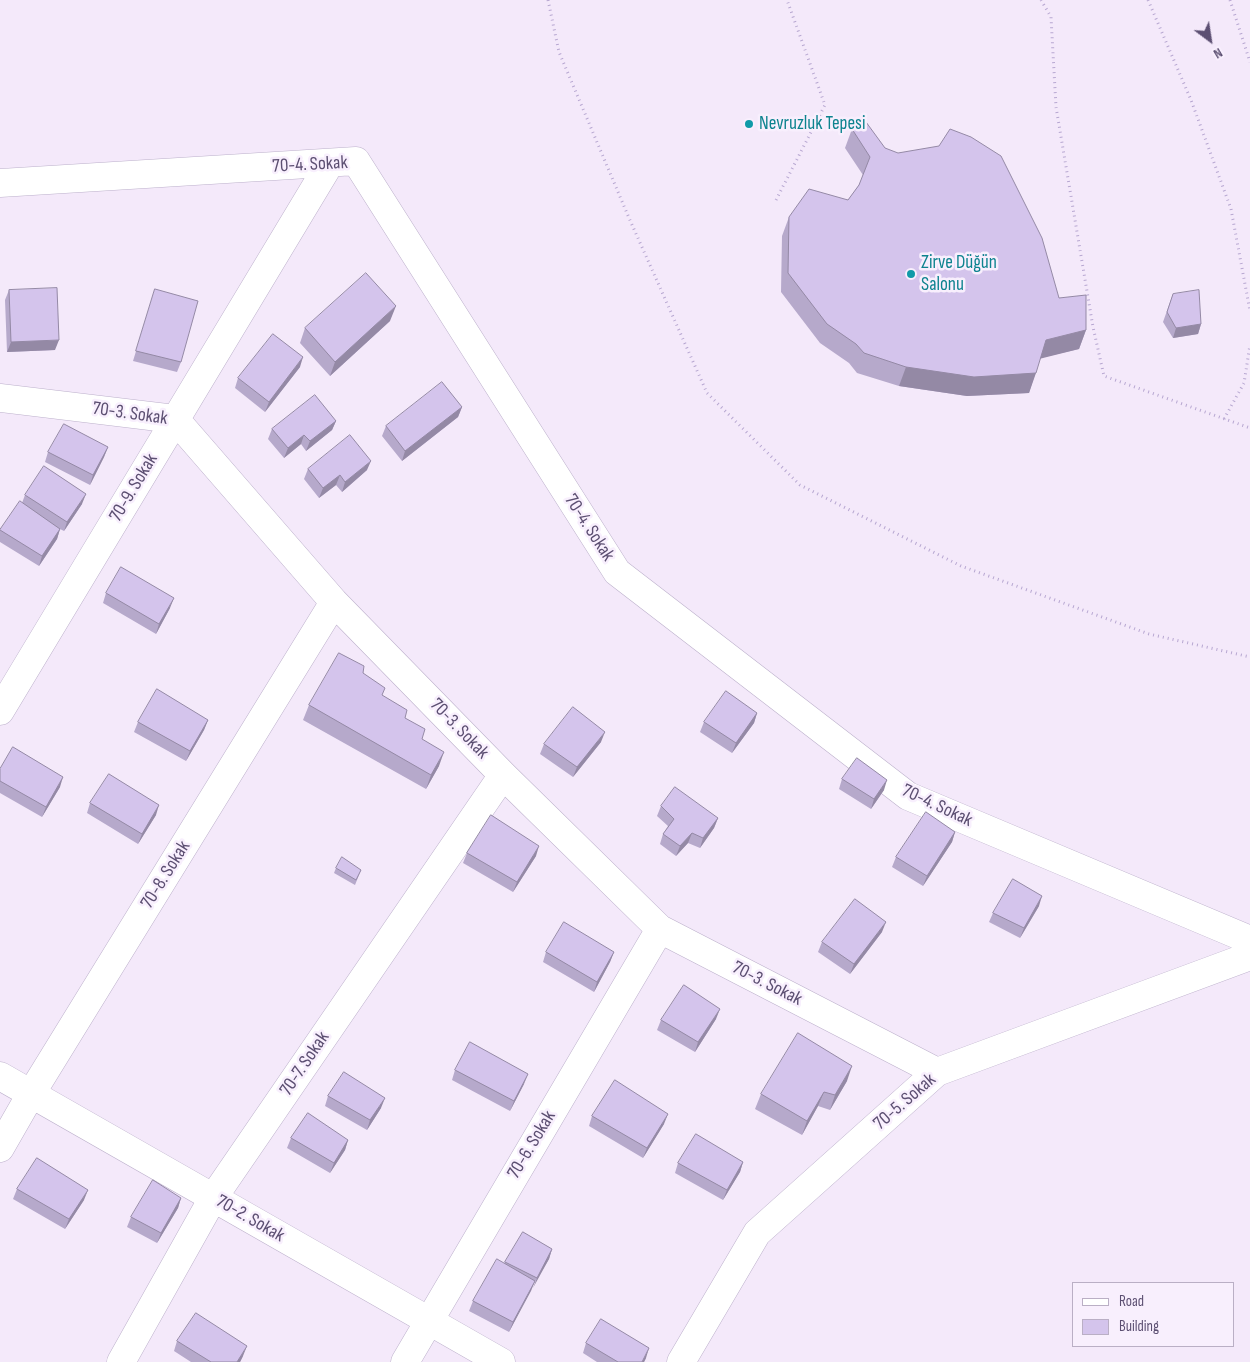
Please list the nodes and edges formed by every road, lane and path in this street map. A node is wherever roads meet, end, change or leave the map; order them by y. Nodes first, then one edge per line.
1 (548, 0) edge
2 (787, 0) edge
3 (1041, 0) edge
4 (1148, 0) edge
5 (1230, 0) edge
6 (1250, 62) edge
7 (330, 163) junction
8 (0, 183) edge
9 (776, 200) dead end
10 (1250, 311) edge
11 (1250, 345) edge
12 (0, 398) edge
13 (175, 419) junction
14 (1224, 419) junction
15 (1250, 428) edge
16 (334, 602) junction
17 (1250, 657) edge
18 (0, 710) edge
19 (504, 774) junction
20 (660, 929) junction
21 (1250, 940) edge
22 (1250, 956) edge
23 (937, 1072) junction
24 (0, 1076) edge
25 (31, 1094) junction
26 (0, 1148) edge
27 (213, 1198) junction
28 (428, 1321) junction
29 (122, 1362) edge
30 (405, 1362) edge
31 (500, 1362) edge
32 (681, 1362) edge

1 - 17 path
2 - 9 path
3 - 14 path
4 - 10 path
5 - 6 path
7 - 8 street, 70-4. Sokak
7 - 13 street, 70-9. Sokak
7 - 21 street, 70-4. Sokak
11 - 14 path
12 - 13 street, 70-3. Sokak
13 - 16 street, 70-3. Sokak
13 - 18 street, 70-9. Sokak
14 - 15 path
16 - 19 street, 70-3. Sokak
16 - 25 street, 70-8. Sokak
19 - 20 street, 70-3. Sokak
19 - 27 street, 70-7. Sokak
20 - 23 street, 70-3. Sokak
20 - 28 street, 70-6. Sokak
22 - 23 street, 70-5. Sokak
23 - 32 street, 70-5. Sokak
24 - 25 street, 70-2. Sokak
25 - 26 street, 70-8. Sokak
25 - 27 street, 70-2. Sokak
27 - 28 street, 70-2. Sokak
27 - 29 street, 70-7. Sokak
28 - 30 street, 70-6. Sokak
28 - 31 street, 70-2. Sokak

